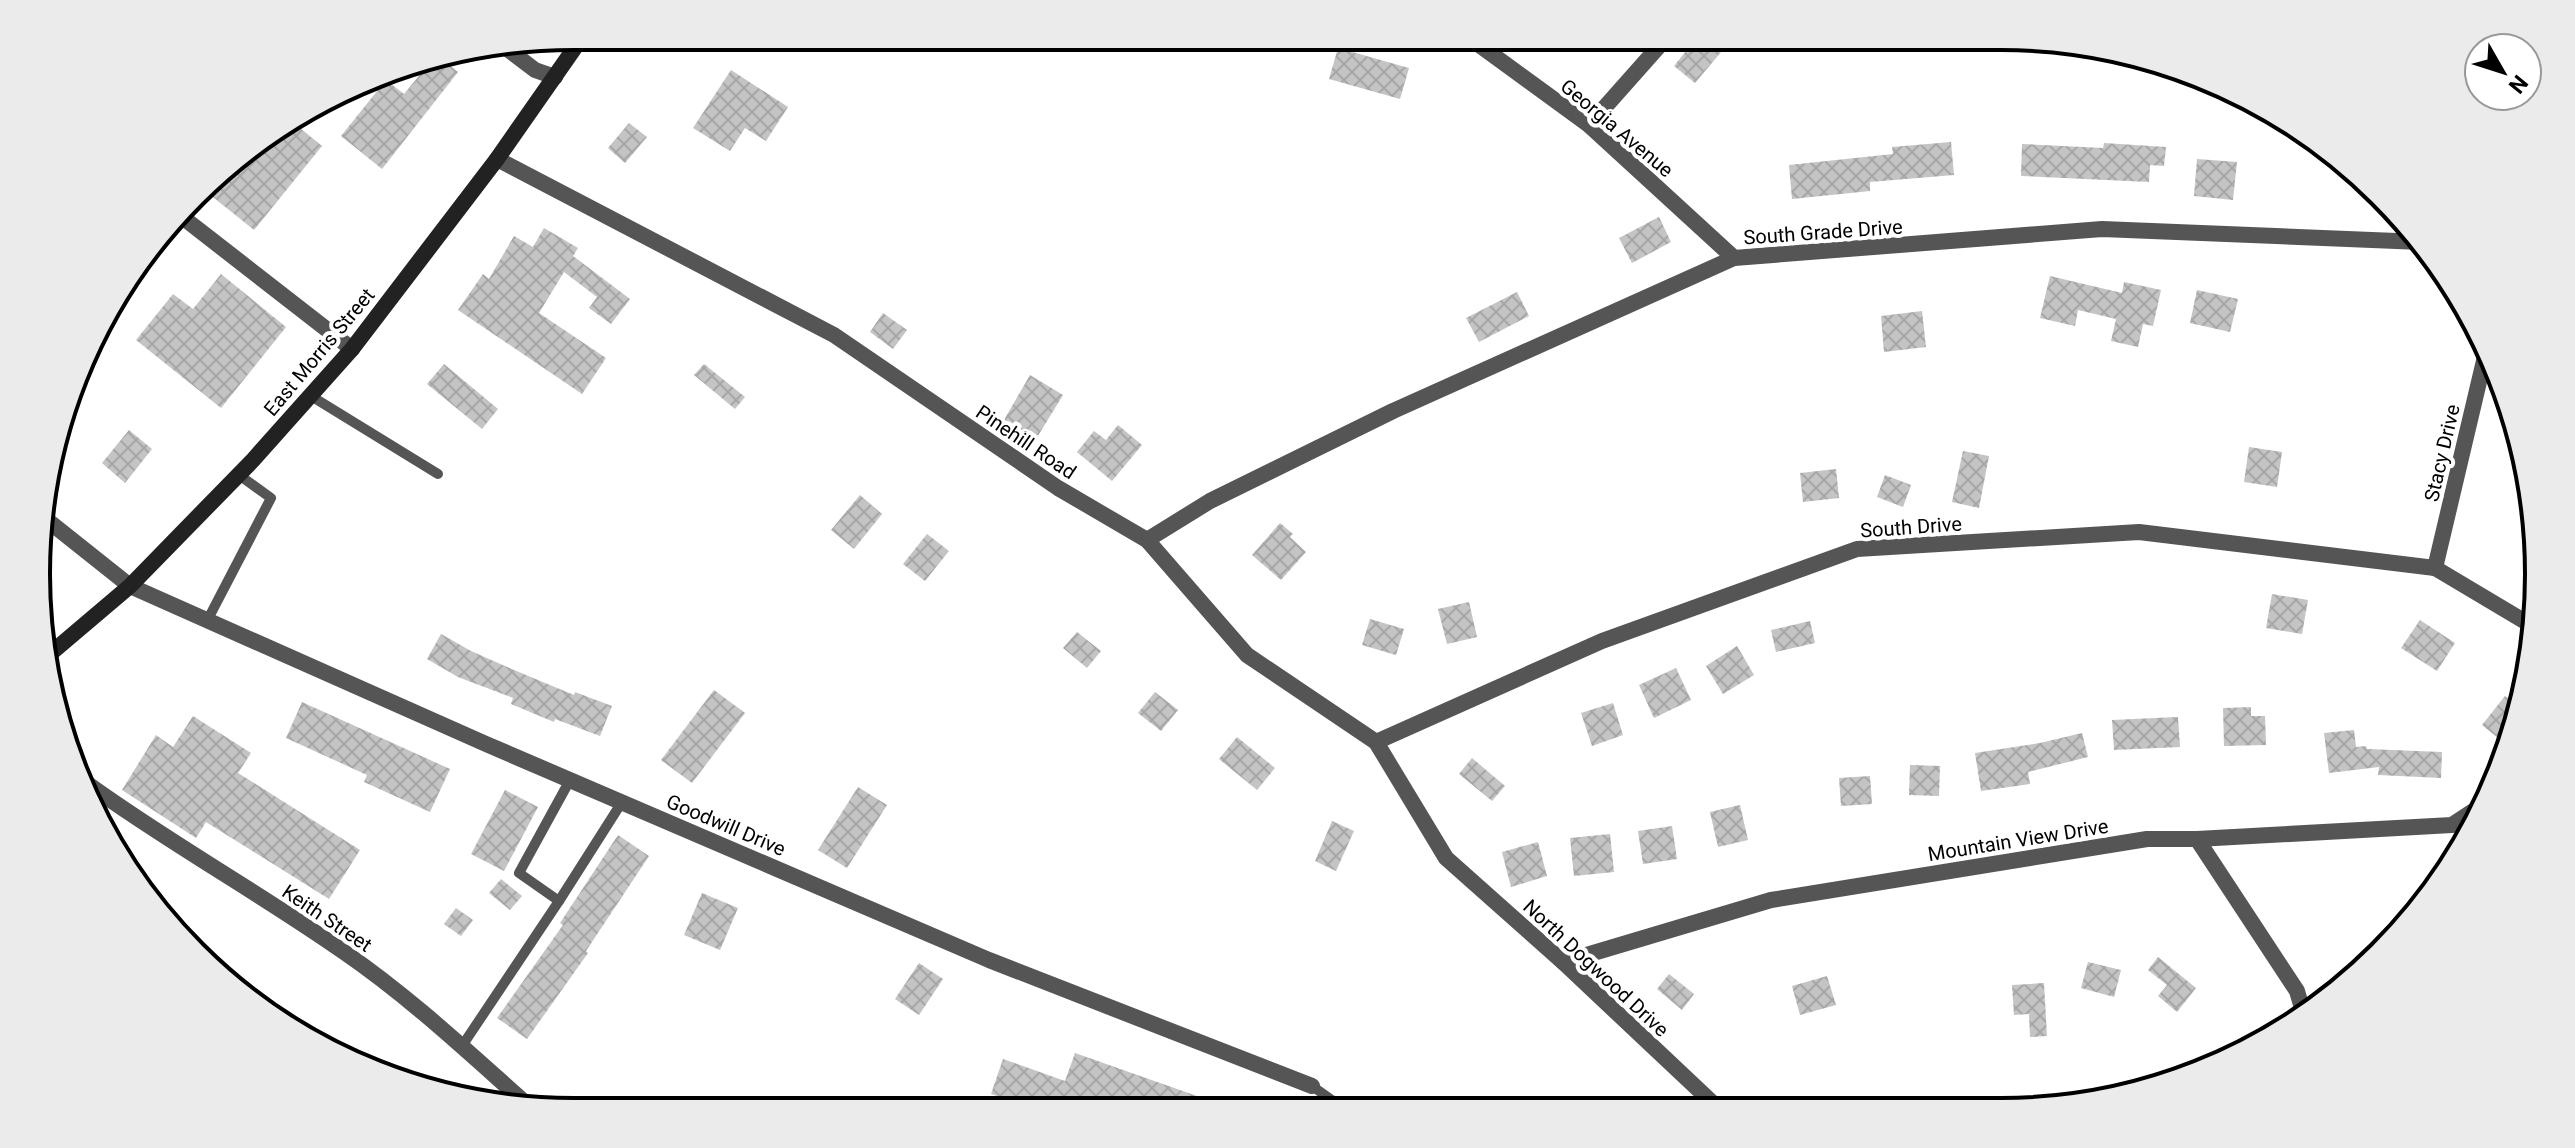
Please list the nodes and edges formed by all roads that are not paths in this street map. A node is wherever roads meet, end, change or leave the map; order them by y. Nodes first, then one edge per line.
1 (573, 50) edge
2 (1486, 50) edge
3 (1656, 50) edge
4 (513, 53) edge
5 (555, 77) junction
6 (1589, 125) junction
7 (497, 159) junction
8 (187, 221) edge
9 (2405, 241) edge
10 (1734, 258) junction
11 (352, 349) junction
12 (2482, 367) edge
13 (311, 396) junction
14 (438, 474) dead end
15 (239, 475) junction
16 (52, 524) edge
17 (1147, 540) junction
18 (2435, 568) junction
19 (130, 586) junction
20 (2523, 620) edge
21 (207, 621) junction
22 (55, 649) edge
23 (1376, 742) junction
24 (570, 780) junction
25 (97, 791) edge
26 (622, 802) junction
27 (2466, 816) edge
28 (2197, 839) junction
29 (1446, 858) joint
30 (559, 901) junction
31 (1563, 962) junction
32 (2301, 1004) edge
33 (462, 1046) junction
34 (1312, 1086) joint
35 (516, 1095) edge
36 (1329, 1098) edge
37 (1707, 1098) edge

1 - 5 main road, East Morris Street
2 - 6 street, Georgia Avenue
3 - 6 street
4 - 5 street
5 - 7 main road, East Morris Street
6 - 10 street, Georgia Avenue
7 - 11 main road, East Morris Street
7 - 17 street, Pinehill Road
8 - 11 street
9 - 10 street, South Grade Drive
10 - 17 street, South Grade Drive
11 - 13 main road, East Morris Street
12 - 18 street, Stacy Drive
13 - 14 lane
13 - 15 main road, East Morris Street
15 - 19 main road, East Morris Street
15 - 21 lane
16 - 19 street, Goodwill Drive
17 - 23 street, Pinehill Road
18 - 20 street
18 - 23 street, South Drive
19 - 21 street, Goodwill Drive
19 - 22 main road, East Morris Street
21 - 24 street, Goodwill Drive
23 - 29 street, Pinehill Road
24 - 26 street, Goodwill Drive
24 - 30 lane
25 - 33 street, Keith Street
26 - 30 lane
26 - 34 street, Goodwill Drive
27 - 28 street, Mountain View Drive
28 - 31 street, Mountain View Drive
28 - 32 street
29 - 31 street, North Dogwood Drive
30 - 33 lane
31 - 37 street, North Dogwood Drive
33 - 35 street, Keith Street
34 - 36 lane

